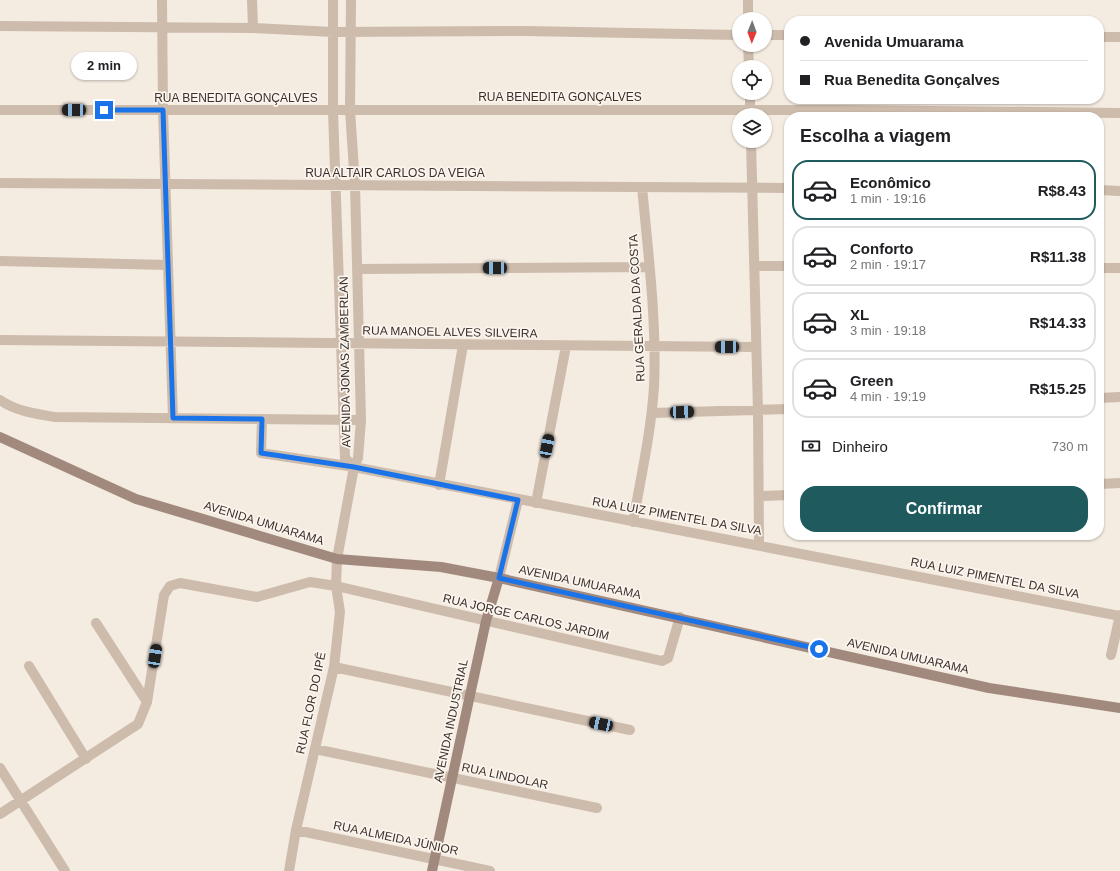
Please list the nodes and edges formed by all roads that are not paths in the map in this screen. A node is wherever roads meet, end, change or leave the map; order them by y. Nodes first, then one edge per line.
1 (162, 0) edge
2 (252, 0) edge
3 (333, 0) edge
4 (351, 0) edge
5 (748, 0) edge
6 (748, 12) edge
7 (0, 26) edge
8 (164, 28) junction
9 (253, 28) junction
10 (350, 31) junction
11 (333, 32) junction
12 (732, 35) edge
13 (772, 35) edge
14 (784, 35) edge
15 (1104, 37) edge
16 (1120, 37) edge
17 (0, 110) edge
18 (163, 110) junction
19 (350, 110) junction
20 (333, 111) junction
21 (732, 113) edge
22 (772, 113) edge
23 (784, 113) edge
24 (1104, 113) edge
25 (1120, 113) edge
26 (751, 148) edge
27 (0, 183) edge
28 (166, 184) junction
29 (354, 185) junction
30 (336, 186) junction
31 (642, 187) junction
32 (753, 188) junction
33 (784, 188) edge
34 (1104, 190) edge
35 (1120, 191) edge
36 (0, 261) edge
37 (168, 265) junction
38 (755, 266) junction
39 (784, 266) edge
40 (650, 267) junction
41 (1104, 268) edge
42 (1120, 268) edge
43 (357, 269) junction
44 (0, 340) edge
45 (171, 342) junction
46 (342, 344) junction
47 (359, 344) junction
48 (463, 345) junction
49 (566, 346) junction
50 (654, 347) junction
51 (756, 347) junction
52 (1120, 397) edge
53 (1104, 398) edge
54 (0, 400) edge
55 (784, 409) edge
56 (758, 410) junction
57 (652, 413) junction
58 (173, 418) junction
59 (262, 419) junction
60 (343, 420) junction
61 (360, 420) junction
62 (0, 437) edge
63 (354, 467) junction
64 (1120, 483) edge
65 (1104, 484) edge
66 (439, 485) junction
67 (784, 495) edge
68 (760, 496) junction
69 (518, 500) junction
70 (536, 503) junction
71 (633, 522) junction
72 (759, 544) junction
73 (337, 559) junction
74 (499, 578) junction
75 (336, 586) junction
76 (1120, 615) edge
77 (680, 617) junction
78 (486, 621) junction
79 (96, 623) dead end
80 (1111, 655) dead end
81 (29, 666) dead end
82 (334, 667) junction
83 (470, 696) junction
84 (147, 702) junction
85 (1120, 708) edge
86 (630, 730) dead end
87 (315, 749) junction
88 (86, 758) junction
89 (0, 768) edge
90 (452, 778) junction
91 (21, 800) junction
92 (597, 808) dead end
93 (0, 814) edge
94 (296, 830) junction
95 (435, 859) junction
96 (65, 871) edge
97 (289, 871) edge
98 (432, 871) edge
99 (490, 871) edge

1 - 8 street
2 - 9 street
3 - 11 street, AVENIDA JONAS ZAMBERLAN
4 - 10 street, AVENIDA JONAS ZAMBERLAN
5 - 6 street
7 - 8 street
8 - 9 street
8 - 18 street
9 - 11 street
10 - 11 street
10 - 12 street
10 - 19 street, AVENIDA JONAS ZAMBERLAN
11 - 20 street, AVENIDA JONAS ZAMBERLAN
13 - 14 street
15 - 16 street
17 - 18 street, RUA BENEDITA GONÇALVES
18 - 20 street, RUA BENEDITA GONÇALVES
18 - 28 street
19 - 20 street, RUA BENEDITA GONÇALVES
19 - 21 street, RUA BENEDITA GONÇALVES
19 - 29 street, AVENIDA JONAS ZAMBERLAN
20 - 30 street, AVENIDA JONAS ZAMBERLAN
22 - 23 street, RUA BENEDITA GONÇALVES
24 - 25 street, RUA BENEDITA GONÇALVES
26 - 32 street
27 - 28 street, RUA ALTAIR CARLOS DA VEIGA
28 - 30 street, RUA ALTAIR CARLOS DA VEIGA
28 - 37 street
29 - 30 street, RUA ALTAIR CARLOS DA VEIGA
29 - 31 street, RUA ALTAIR CARLOS DA VEIGA
29 - 43 street, AVENIDA JONAS ZAMBERLAN
30 - 46 street, AVENIDA JONAS ZAMBERLAN
31 - 32 street, RUA ALTAIR CARLOS DA VEIGA
31 - 40 street, RUA GERALDA DA COSTA
32 - 33 street, RUA ALTAIR CARLOS DA VEIGA
32 - 38 street
34 - 35 street
36 - 37 street
37 - 45 street
38 - 39 street
38 - 51 street
40 - 43 street
40 - 50 street, RUA GERALDA DA COSTA
41 - 42 street
43 - 47 street, AVENIDA JONAS ZAMBERLAN
44 - 45 street, RUA MANOEL ALVES SILVEIRA
45 - 46 street, RUA MANOEL ALVES SILVEIRA
45 - 58 street
46 - 47 street, RUA MANOEL ALVES SILVEIRA
46 - 60 street, AVENIDA JONAS ZAMBERLAN
47 - 48 street, RUA MANOEL ALVES SILVEIRA
47 - 61 street, AVENIDA JONAS ZAMBERLAN
48 - 49 street, RUA MANOEL ALVES SILVEIRA
48 - 66 street
49 - 50 street, RUA MANOEL ALVES SILVEIRA
49 - 70 street
50 - 51 street, RUA MANOEL ALVES SILVEIRA
50 - 57 street, RUA GERALDA DA COSTA
51 - 56 street
52 - 53 street
54 - 58 street
55 - 56 street
56 - 57 street
56 - 68 street
57 - 71 street, RUA GERALDA DA COSTA
58 - 59 street
59 - 60 street
59 - 63 street, RUA LUIZ PIMENTEL DA SILVA
60 - 61 street
60 - 63 street, AVENIDA JONAS ZAMBERLAN
61 - 63 street, AVENIDA JONAS ZAMBERLAN
62 - 73 street, AVENIDA UMUARAMA
63 - 66 street, RUA LUIZ PIMENTEL DA SILVA
63 - 73 street, RUA FLOR DO IPÊ
64 - 65 street
66 - 69 street, RUA LUIZ PIMENTEL DA SILVA
67 - 68 street
68 - 72 street
69 - 70 street, RUA LUIZ PIMENTEL DA SILVA
69 - 74 street
70 - 71 street, RUA LUIZ PIMENTEL DA SILVA
71 - 72 street, RUA LUIZ PIMENTEL DA SILVA
72 - 76 street, RUA LUIZ PIMENTEL DA SILVA
73 - 74 street, AVENIDA UMUARAMA
73 - 75 street, RUA FLOR DO IPÊ
74 - 77 street, AVENIDA UMUARAMA
74 - 78 street, AVENIDA INDUSTRIAL
75 - 78 street, RUA JORGE CARLOS JARDIM
75 - 82 street, RUA FLOR DO IPÊ
75 - 84 street, RUA JORGE CARLOS JARDIM
76 - 80 street
77 - 78 street, RUA JORGE CARLOS JARDIM
77 - 85 street, AVENIDA UMUARAMA
78 - 83 street, AVENIDA INDUSTRIAL
79 - 84 street
81 - 88 street
82 - 83 street
82 - 87 street, RUA FLOR DO IPÊ
83 - 86 street
83 - 90 street, AVENIDA INDUSTRIAL
84 - 88 street, RUA JORGE CARLOS JARDIM
87 - 90 street, RUA LINDOLAR
87 - 94 street, RUA FLOR DO IPÊ
88 - 91 street, RUA JORGE CARLOS JARDIM
89 - 91 street
90 - 92 street, RUA LINDOLAR
90 - 95 street, AVENIDA INDUSTRIAL
91 - 93 street, RUA JORGE CARLOS JARDIM
91 - 96 street
94 - 95 street, RUA ALMEIDA JÚNIOR
94 - 97 street, RUA FLOR DO IPÊ
95 - 98 street, AVENIDA INDUSTRIAL
95 - 99 street, RUA ALMEIDA JÚNIOR

